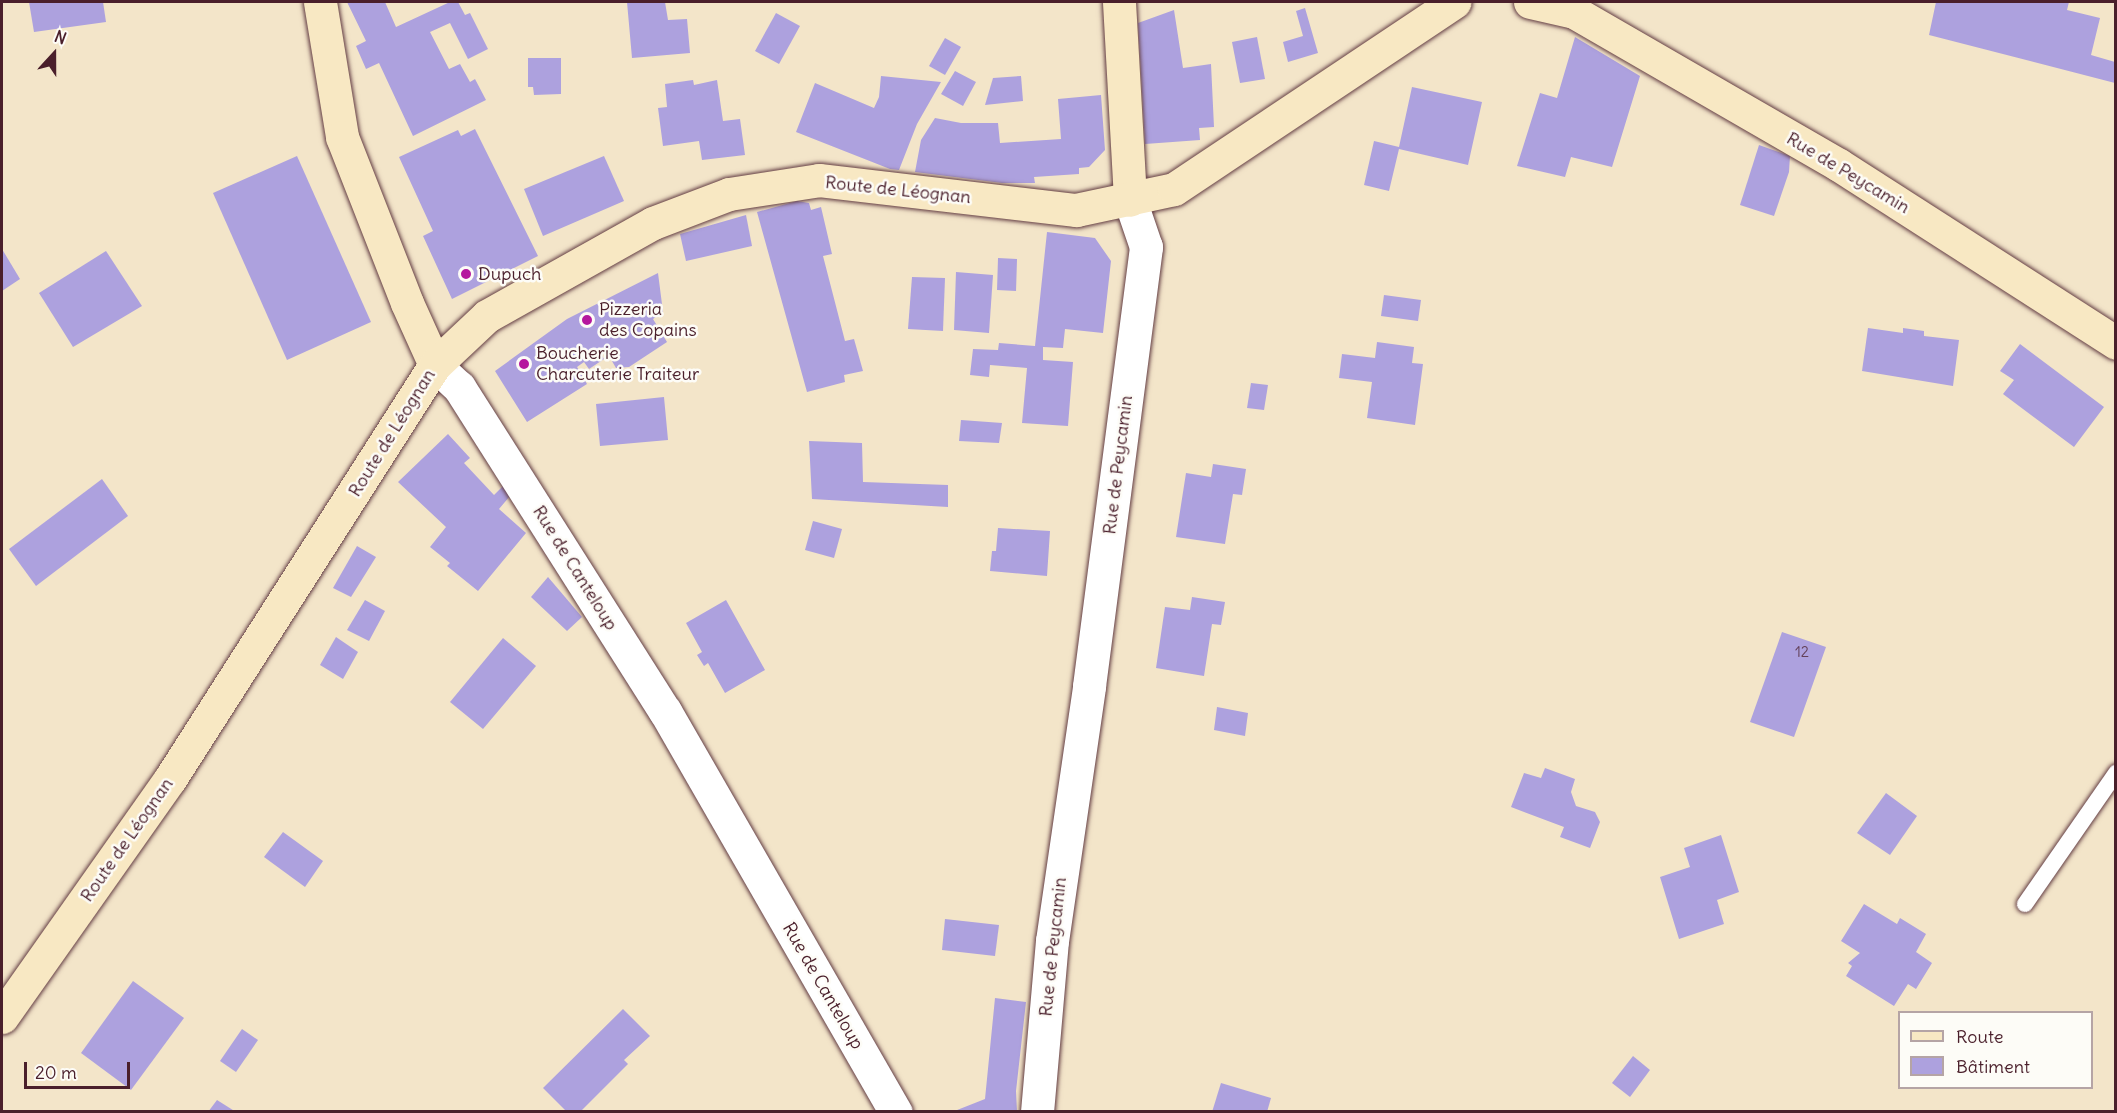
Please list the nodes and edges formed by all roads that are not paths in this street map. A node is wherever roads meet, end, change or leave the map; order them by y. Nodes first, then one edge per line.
1 (320, 2) edge
2 (1119, 2) edge
3 (1454, 2) edge
4 (1530, 2) edge
5 (1571, 7) edge
6 (1130, 200) junction
7 (2115, 344) edge
8 (435, 364) junction
9 (2115, 773) edge
10 (2025, 904) dead end
11 (2, 1017) edge
12 (896, 1112) edge
13 (1037, 1112) edge

1 - 8 street, Rue de Canteloup
2 - 6 street
3 - 6 street
4 - 5 street, Rue de Peycamin
5 - 7 street, Rue de Peycamin
6 - 8 street, Route de Léognan
6 - 13 street, Rue de Peycamin
8 - 11 street, Route de Léognan
8 - 12 street, Rue de Canteloup
9 - 10 lane

